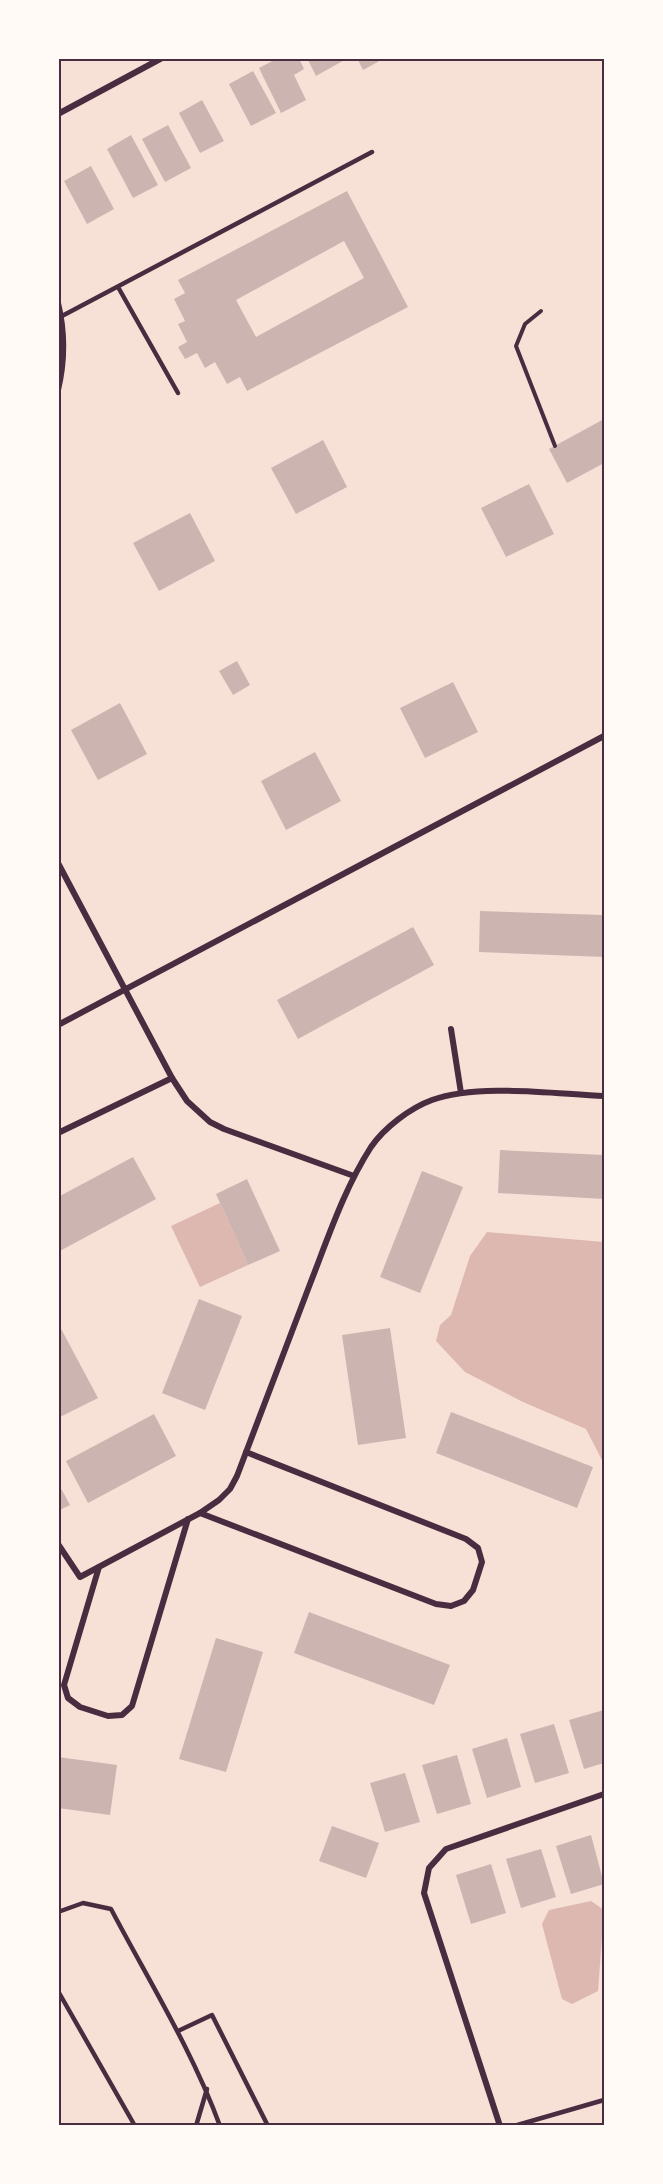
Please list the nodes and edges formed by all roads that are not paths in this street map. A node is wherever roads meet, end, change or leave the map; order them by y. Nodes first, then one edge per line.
1 (162, 58) edge
2 (58, 114) edge
3 (372, 152) dead end
4 (118, 287) junction
5 (58, 303) edge
6 (62, 316) junction
7 (58, 390) edge
8 (178, 393) dead end
9 (604, 736) edge
10 (58, 863) edge
11 (126, 989) junction
12 (58, 1025) edge
13 (452, 1029) dead end
14 (172, 1078) junction
15 (461, 1093) junction
16 (604, 1096) edge
17 (58, 1133) edge
18 (354, 1176) junction
19 (246, 1452) junction
20 (200, 1513) junction
21 (188, 1519) junction
22 (58, 1544) edge
23 (99, 1567) junction
24 (604, 1794) edge
25 (58, 1912) edge
26 (58, 1991) edge
27 (178, 2031) junction
28 (207, 2090) junction
29 (604, 2100) edge
30 (135, 2126) edge
31 (195, 2126) edge
32 (220, 2126) edge
33 (268, 2126) edge
34 (500, 2126) edge
35 (514, 2126) edge

1 - 2 street
3 - 4 lane
4 - 6 lane
4 - 8 lane
5 - 6 street
6 - 7 street
9 - 11 street
10 - 11 street
11 - 12 street
11 - 14 street
13 - 15 street
14 - 17 street
14 - 18 street
15 - 16 street
15 - 18 street
18 - 19 street
19 - 20 street
19 - 20 street
20 - 21 street
21 - 23 street
21 - 23 street
22 - 23 street
24 - 34 street
25 - 27 lane
26 - 30 lane
27 - 28 lane
27 - 33 lane
28 - 31 lane
28 - 32 lane
29 - 35 lane

